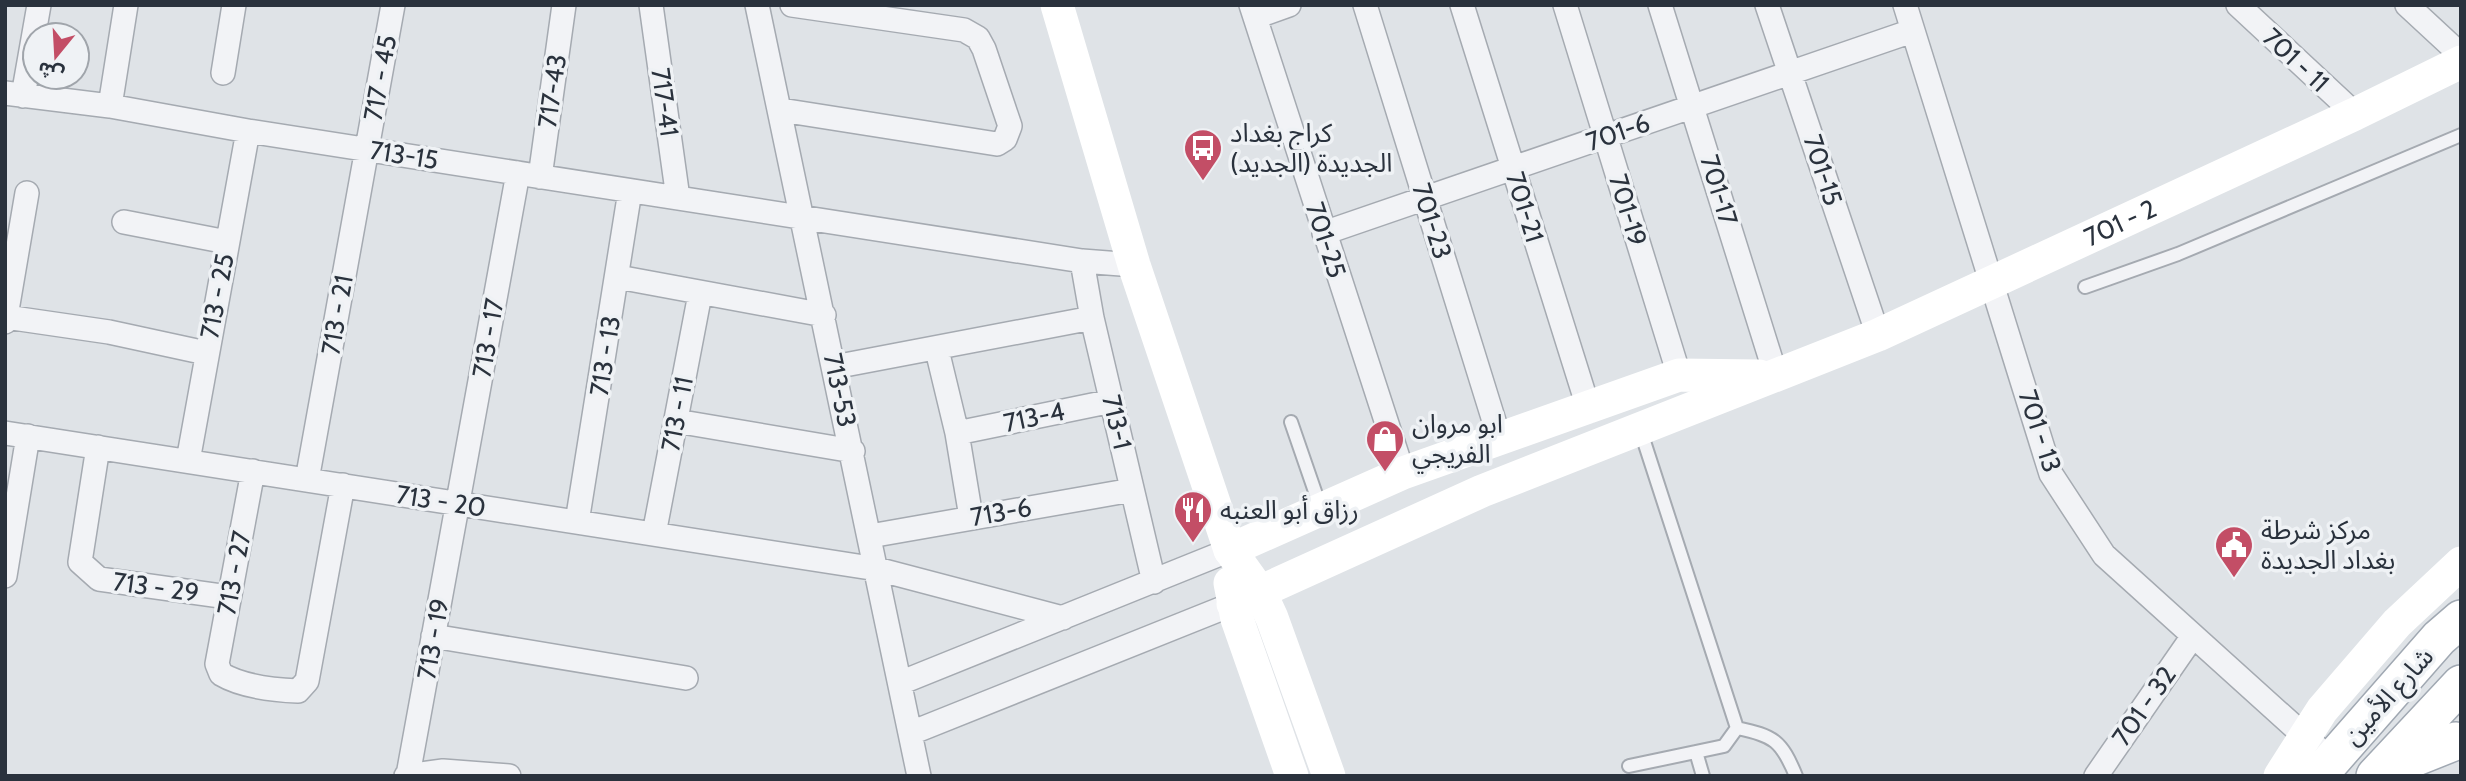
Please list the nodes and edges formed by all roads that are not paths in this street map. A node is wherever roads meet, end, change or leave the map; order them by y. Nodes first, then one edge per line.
1 (39, 5) edge
2 (126, 5) edge
3 (234, 5) edge
4 (393, 5) edge
5 (564, 5) edge
6 (651, 5) edge
7 (757, 5) edge
8 (792, 5) edge
9 (1057, 5) edge
10 (1289, 5) edge
11 (1365, 5) edge
12 (1462, 5) edge
13 (1565, 5) edge
14 (1660, 5) edge
15 (1767, 5) edge
16 (1905, 5) edge
17 (2238, 5) edge
18 (2407, 5) edge
19 (1253, 11) edge
20 (1912, 31) junction
21 (2461, 55) edge
22 (2461, 62) edge
23 (223, 73) dead end
24 (1790, 73) junction
25 (14, 94) edge
26 (110, 106) junction
27 (1693, 106) junction
28 (781, 110) junction
29 (2355, 114) junction
30 (248, 131) junction
31 (2461, 135) edge
32 (1606, 136) junction
33 (368, 150) junction
34 (1513, 168) junction
35 (529, 175) junction
36 (630, 191) junction
37 (27, 193) dead end
38 (678, 198) junction
39 (1425, 198) junction
40 (804, 218) junction
41 (124, 222) dead end
42 (1324, 233) junction
43 (227, 242) junction
44 (1082, 261) junction
45 (1134, 265) junction
46 (618, 277) junction
47 (1993, 281) junction
48 (2085, 287) dead end
49 (700, 294) junction
50 (824, 315) junction
51 (1093, 318) junction
52 (6, 319) edge
53 (1878, 335) junction
54 (937, 350) junction
55 (206, 353) junction
56 (834, 367) junction
57 (1679, 375) junction
58 (1776, 376) junction
59 (1112, 401) junction
60 (1589, 410) junction
61 (676, 421) junction
62 (1291, 422) dead end
63 (1640, 429) junction
64 (957, 433) junction
65 (17, 434) edge
66 (1499, 437) junction
67 (98, 447) junction
68 (853, 452) junction
69 (188, 461) junction
70 (253, 471) junction
71 (1403, 473) junction
72 (307, 480) junction
73 (343, 485) junction
74 (1132, 490) junction
75 (458, 503) junction
76 (1322, 509) junction
77 (971, 517) junction
78 (1418, 520) junction
79 (577, 522) junction
80 (654, 534) junction
81 (870, 536) junction
82 (1230, 550) junction
83 (2461, 563) edge
84 (877, 569) junction
85 (5, 576) edge
86 (1154, 582) junction
87 (228, 597) junction
88 (1246, 598) junction
89 (1063, 618) junction
90 (2450, 629) edge
91 (433, 636) junction
92 (2193, 636) junction
93 (686, 678) dead end
94 (900, 683) junction
95 (2461, 684) edge
96 (1737, 728) junction
97 (911, 733) junction
98 (2459, 743) edge
99 (1696, 752) junction
100 (2318, 758) edge
101 (1629, 766) dead end
102 (407, 775) edge
103 (2376, 775) edge
104 (509, 776) edge
105 (919, 776) edge
106 (1292, 776) edge
107 (1329, 776) edge
108 (1703, 776) edge
109 (1796, 776) edge
110 (2096, 776) edge
111 (2280, 776) edge
112 (2417, 776) edge

1 - 25 street
2 - 26 street
3 - 23 street
4 - 33 street, 717 - 45
5 - 35 street, 717-43
6 - 38 street, 717-41
7 - 28 street, 713-53
8 - 28 street
9 - 45 street
10 - 19 street
11 - 39 street, 701-23
12 - 34 street, 701-21
13 - 32 street, 701-19
14 - 27 street, 701-17
15 - 24 street, 701-15
16 - 20 street, 701 - 13
17 - 29 street, 701 - 11
18 - 21 street
19 - 42 street, 701-25
20 - 24 street, 701-6
20 - 47 street, 701 - 13
22 - 29 street, 701 - 2
24 - 27 street, 701-6
24 - 53 street, 701-15
25 - 26 street, 713-15
26 - 30 street, 713-15
27 - 32 street, 701-6
27 - 58 street, 701-17
28 - 40 street, 713-53
29 - 47 street, 701 - 2
30 - 33 street, 713-15
30 - 43 street, 713 - 25
31 - 48 lane
32 - 34 street, 701-6
32 - 57 street, 701-19
33 - 35 street, 713-15
33 - 72 street, 713 - 21
34 - 39 street, 701-6
34 - 60 street, 701-21
35 - 36 street, 713-15
35 - 75 street, 713 - 17
36 - 38 street, 713-15
36 - 46 street, 713 - 13
37 - 52 street
38 - 40 street, 713-15
39 - 42 street, 701-6
39 - 66 street, 701-23
40 - 44 street, 713-15
40 - 50 street, 713-53
41 - 43 street
42 - 71 street, 701-25
43 - 55 street, 713 - 25
44 - 45 street, 713-15
44 - 51 street, 713-1
45 - 82 street
46 - 49 street
46 - 79 street, 713 - 13
47 - 53 street, 701 - 2
47 - 92 street, 701 - 13
49 - 50 street
49 - 61 street, 713 - 11
50 - 56 street, 713-53
51 - 54 street
51 - 59 street, 713-1
52 - 55 street
53 - 58 street, 701 - 2
54 - 56 street
54 - 64 street
55 - 69 street, 713 - 25
56 - 68 street, 713-53
57 - 58 street
57 - 60 street
58 - 63 street, 701 - 2
59 - 64 street, 713-4
59 - 74 street, 713-1
60 - 66 street
61 - 68 street
61 - 80 street, 713 - 11
62 - 76 lane
63 - 78 street, 701 - 2
63 - 96 lane
64 - 77 street
65 - 67 street, 713 - 20
65 - 85 street
66 - 71 street
67 - 69 street, 713 - 20
67 - 87 street, 713 - 29
68 - 81 street, 713-53
69 - 70 street, 713 - 20
70 - 72 street, 713 - 20
70 - 87 street, 713 - 27
71 - 76 street
71 - 78 street
72 - 73 street, 713 - 20
73 - 75 street, 713 - 20
73 - 87 street, 713 - 27
74 - 77 street, 713-6
74 - 86 street, 713-1
75 - 79 street, 713 - 20
75 - 91 street, 713 - 19
76 - 82 street
77 - 81 street, 713-6
78 - 88 street, 701 - 2
79 - 80 street, 713 - 20
80 - 84 street, 713 - 20
81 - 84 street, 713-53
82 - 86 street
82 - 88 street
83 - 100 street
84 - 89 street, 713 - 20
84 - 94 street, 713-53
86 - 89 street
88 - 97 street
88 - 106 street
88 - 107 street
89 - 94 street
90 - 100 main road, شارع الأمين
91 - 93 street
91 - 102 street, 713 - 19
92 - 100 street, 701 - 13
92 - 110 street, 701 - 32
94 - 97 street, 713-53
95 - 103 main road, شارع الأمين
96 - 99 lane
96 - 109 lane
97 - 105 street, 713-53
98 - 103 main road
98 - 112 street
99 - 101 lane
99 - 108 lane
100 - 111 street
102 - 104 street

